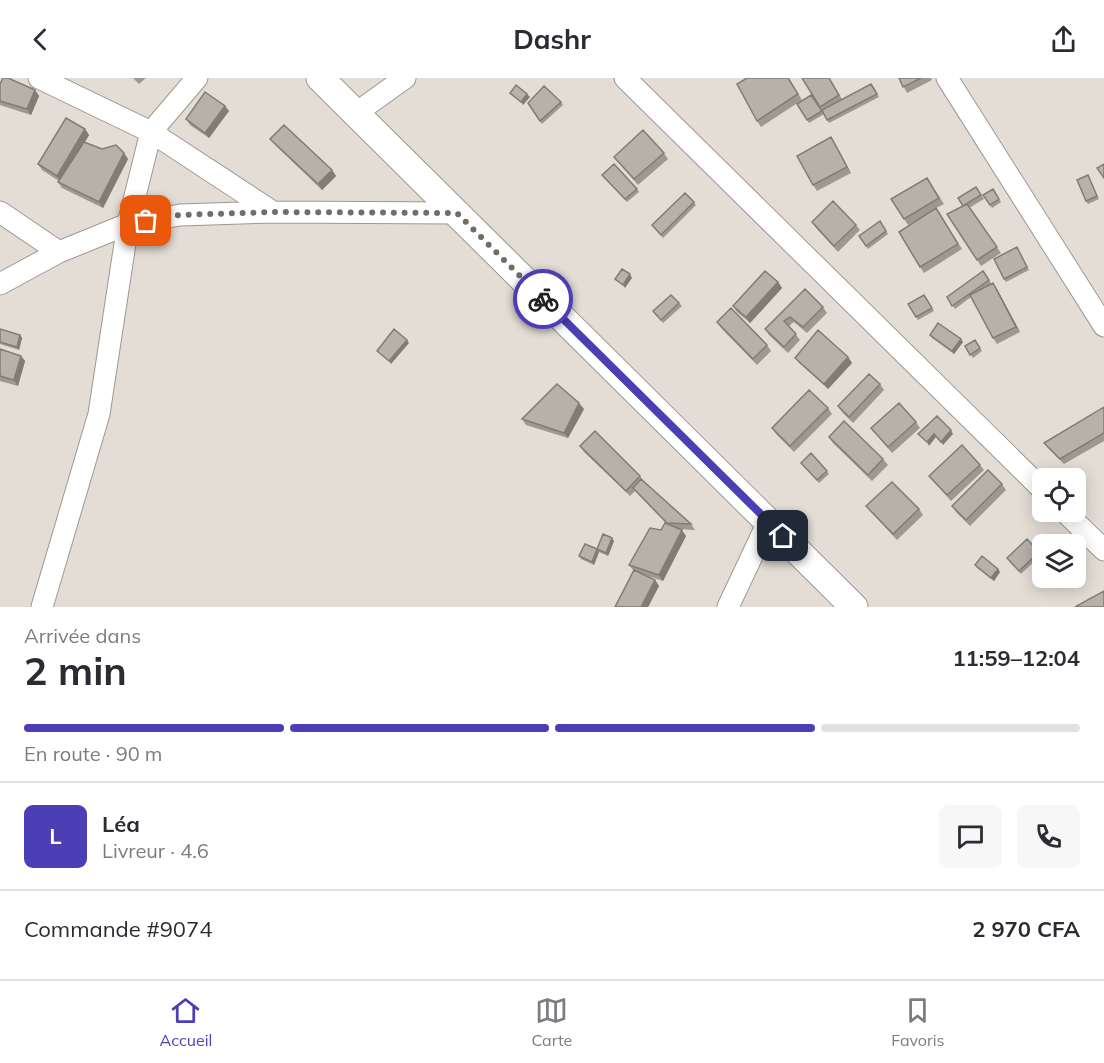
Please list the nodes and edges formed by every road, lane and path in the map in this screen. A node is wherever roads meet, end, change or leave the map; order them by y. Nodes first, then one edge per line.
1 (39, 78) edge
2 (196, 78) edge
3 (320, 78) edge
4 (405, 78) edge
5 (625, 78) edge
6 (947, 78) edge
7 (356, 113) junction
8 (151, 132) junction
9 (0, 212) edge
10 (273, 212) junction
11 (457, 213) junction
12 (128, 224) junction
13 (59, 252) junction
14 (0, 284) edge
15 (1104, 326) edge
16 (1032, 479) edge
17 (768, 522) junction
18 (1075, 522) edge
19 (1104, 550) edge
20 (42, 607) edge
21 (728, 607) edge
22 (855, 607) edge

1 - 8 street
2 - 8 street
3 - 7 street
4 - 7 street
5 - 16 street
6 - 15 street
7 - 11 street
8 - 10 street
8 - 12 street
9 - 13 street
10 - 11 street
10 - 12 street
11 - 17 street
12 - 13 street
12 - 20 street
13 - 14 street
17 - 21 street
17 - 22 street
18 - 19 street

